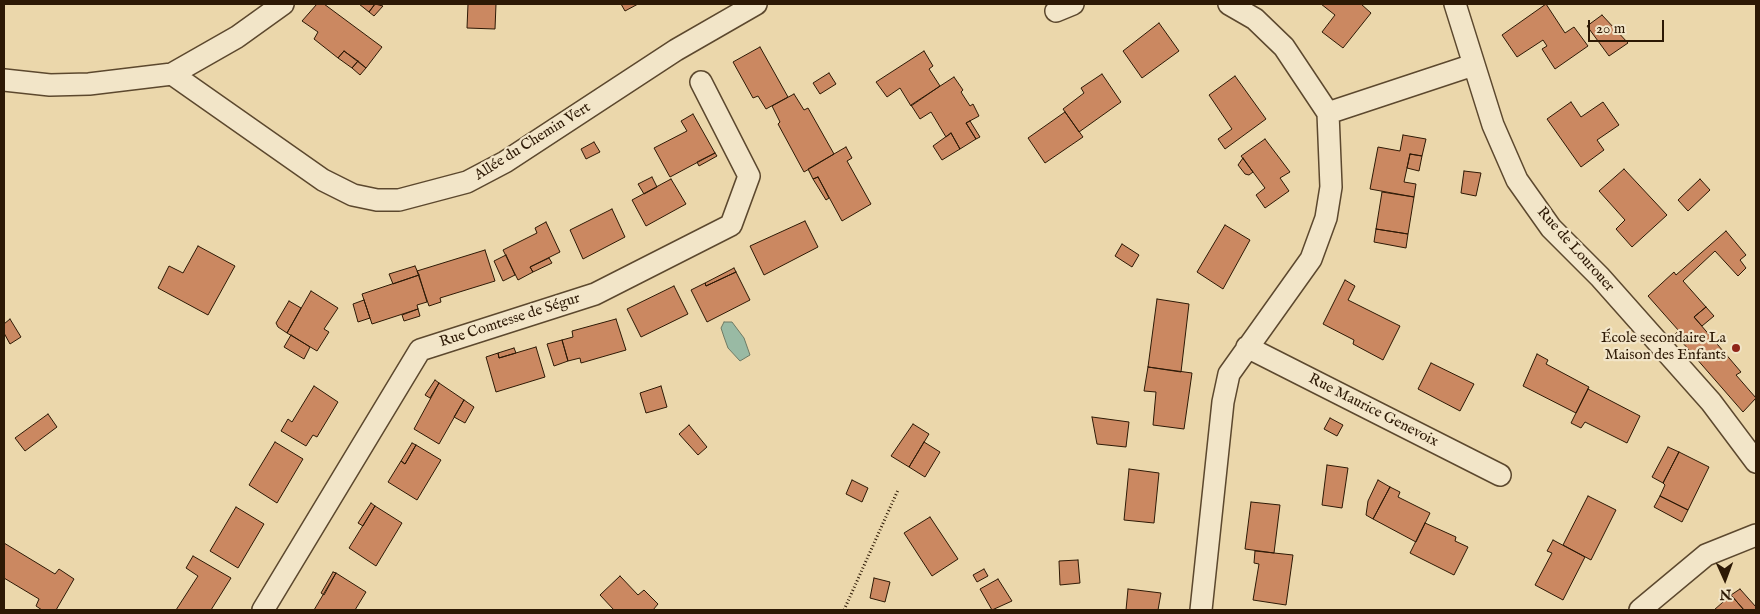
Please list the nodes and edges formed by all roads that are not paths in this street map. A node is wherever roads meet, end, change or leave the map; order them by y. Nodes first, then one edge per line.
1 (283, 4) edge
2 (756, 4) edge
3 (1229, 4) edge
4 (1456, 4) edge
5 (1473, 65) junction
6 (172, 74) junction
7 (4, 80) edge
8 (701, 82) dead end
9 (1328, 113) junction
10 (1248, 347) junction
11 (1756, 462) edge
12 (1500, 475) dead end
13 (1756, 535) edge
14 (263, 610) edge
15 (1201, 610) edge
16 (1640, 610) edge

1 - 6 street
2 - 6 street, Allée du Chemin Vert
3 - 9 street
4 - 5 street, Rue de Lourouer
5 - 9 street
5 - 11 street, Rue de Lourouer
6 - 7 street
8 - 14 street, Rue Comtesse de Ségur
9 - 10 street
10 - 12 street, Rue Maurice Genevoix
10 - 15 street
13 - 16 street

